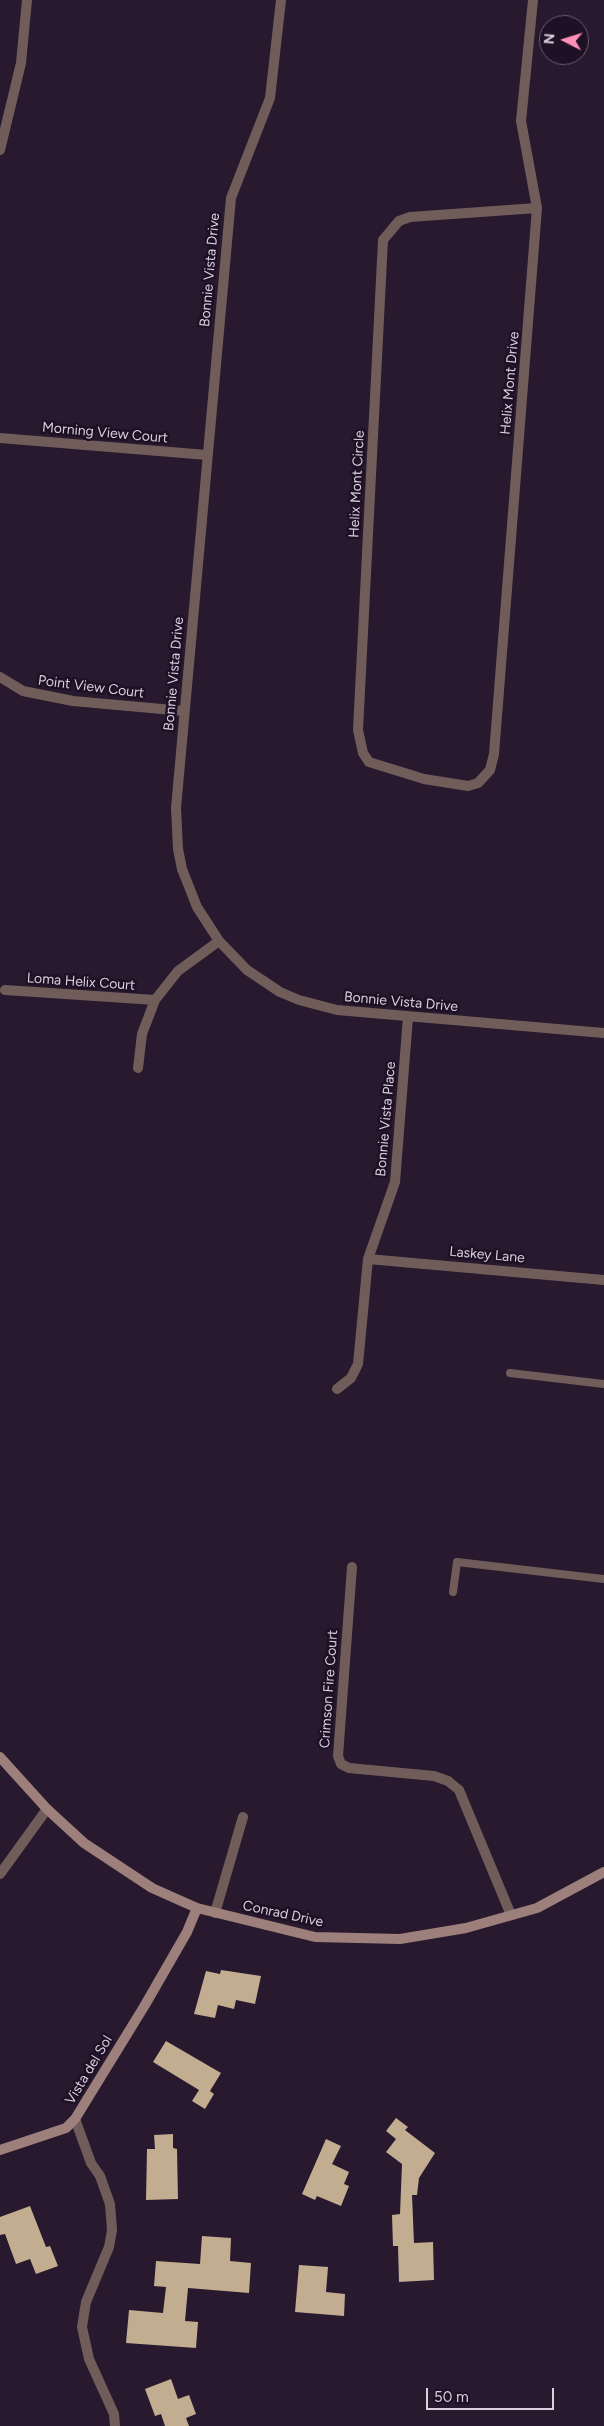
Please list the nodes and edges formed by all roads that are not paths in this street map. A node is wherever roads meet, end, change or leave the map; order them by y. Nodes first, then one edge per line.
1 (27, 0) edge
2 (281, 0) edge
3 (533, 0) edge
4 (0, 150) edge
5 (537, 208) junction
6 (0, 438) edge
7 (207, 455) junction
8 (0, 677) edge
9 (184, 711) junction
10 (490, 770) joint
11 (219, 942) junction
12 (5, 990) dead end
13 (155, 1000) junction
14 (408, 1017) junction
15 (604, 1033) edge
16 (138, 1068) dead end
17 (368, 1259) junction
18 (604, 1280) edge
19 (510, 1373) dead end
20 (604, 1384) edge
21 (336, 1389) dead end
22 (352, 1567) dead end
23 (604, 1579) edge
24 (453, 1592) dead end
25 (0, 1757) edge
26 (46, 1809) junction
27 (244, 1817) dead end
28 (604, 1872) edge
29 (0, 1874) edge
30 (197, 1908) junction
31 (215, 1913) junction
32 (511, 1915) junction
33 (75, 2120) junction
34 (0, 2150) edge
35 (115, 2426) edge

1 - 4 street
2 - 7 street, Bonnie Vista Drive
3 - 5 street, Helix Mont Drive
5 - 10 street, Helix Mont Drive
5 - 10 street, Helix Mont Circle
6 - 7 street, Morning View Court
7 - 9 street, Bonnie Vista Drive
8 - 9 street, Point View Court
9 - 11 street, Bonnie Vista Drive
11 - 13 street
11 - 14 street, Bonnie Vista Drive
12 - 13 street, Loma Helix Court
13 - 16 street
14 - 15 street, Bonnie Vista Drive
14 - 17 street, Bonnie Vista Place
17 - 18 street, Laskey Lane
17 - 21 street, Bonnie Vista Place
19 - 20 lane
22 - 32 street, Crimson Fire Court
23 - 24 lane
25 - 26 street, Conrad Drive
26 - 29 street
26 - 30 street, Conrad Drive
27 - 31 street
28 - 32 street, Conrad Drive
30 - 31 street, Conrad Drive
30 - 33 street, Vista del Sol
31 - 32 street, Conrad Drive
33 - 34 street
33 - 35 street, Vista del Sol

